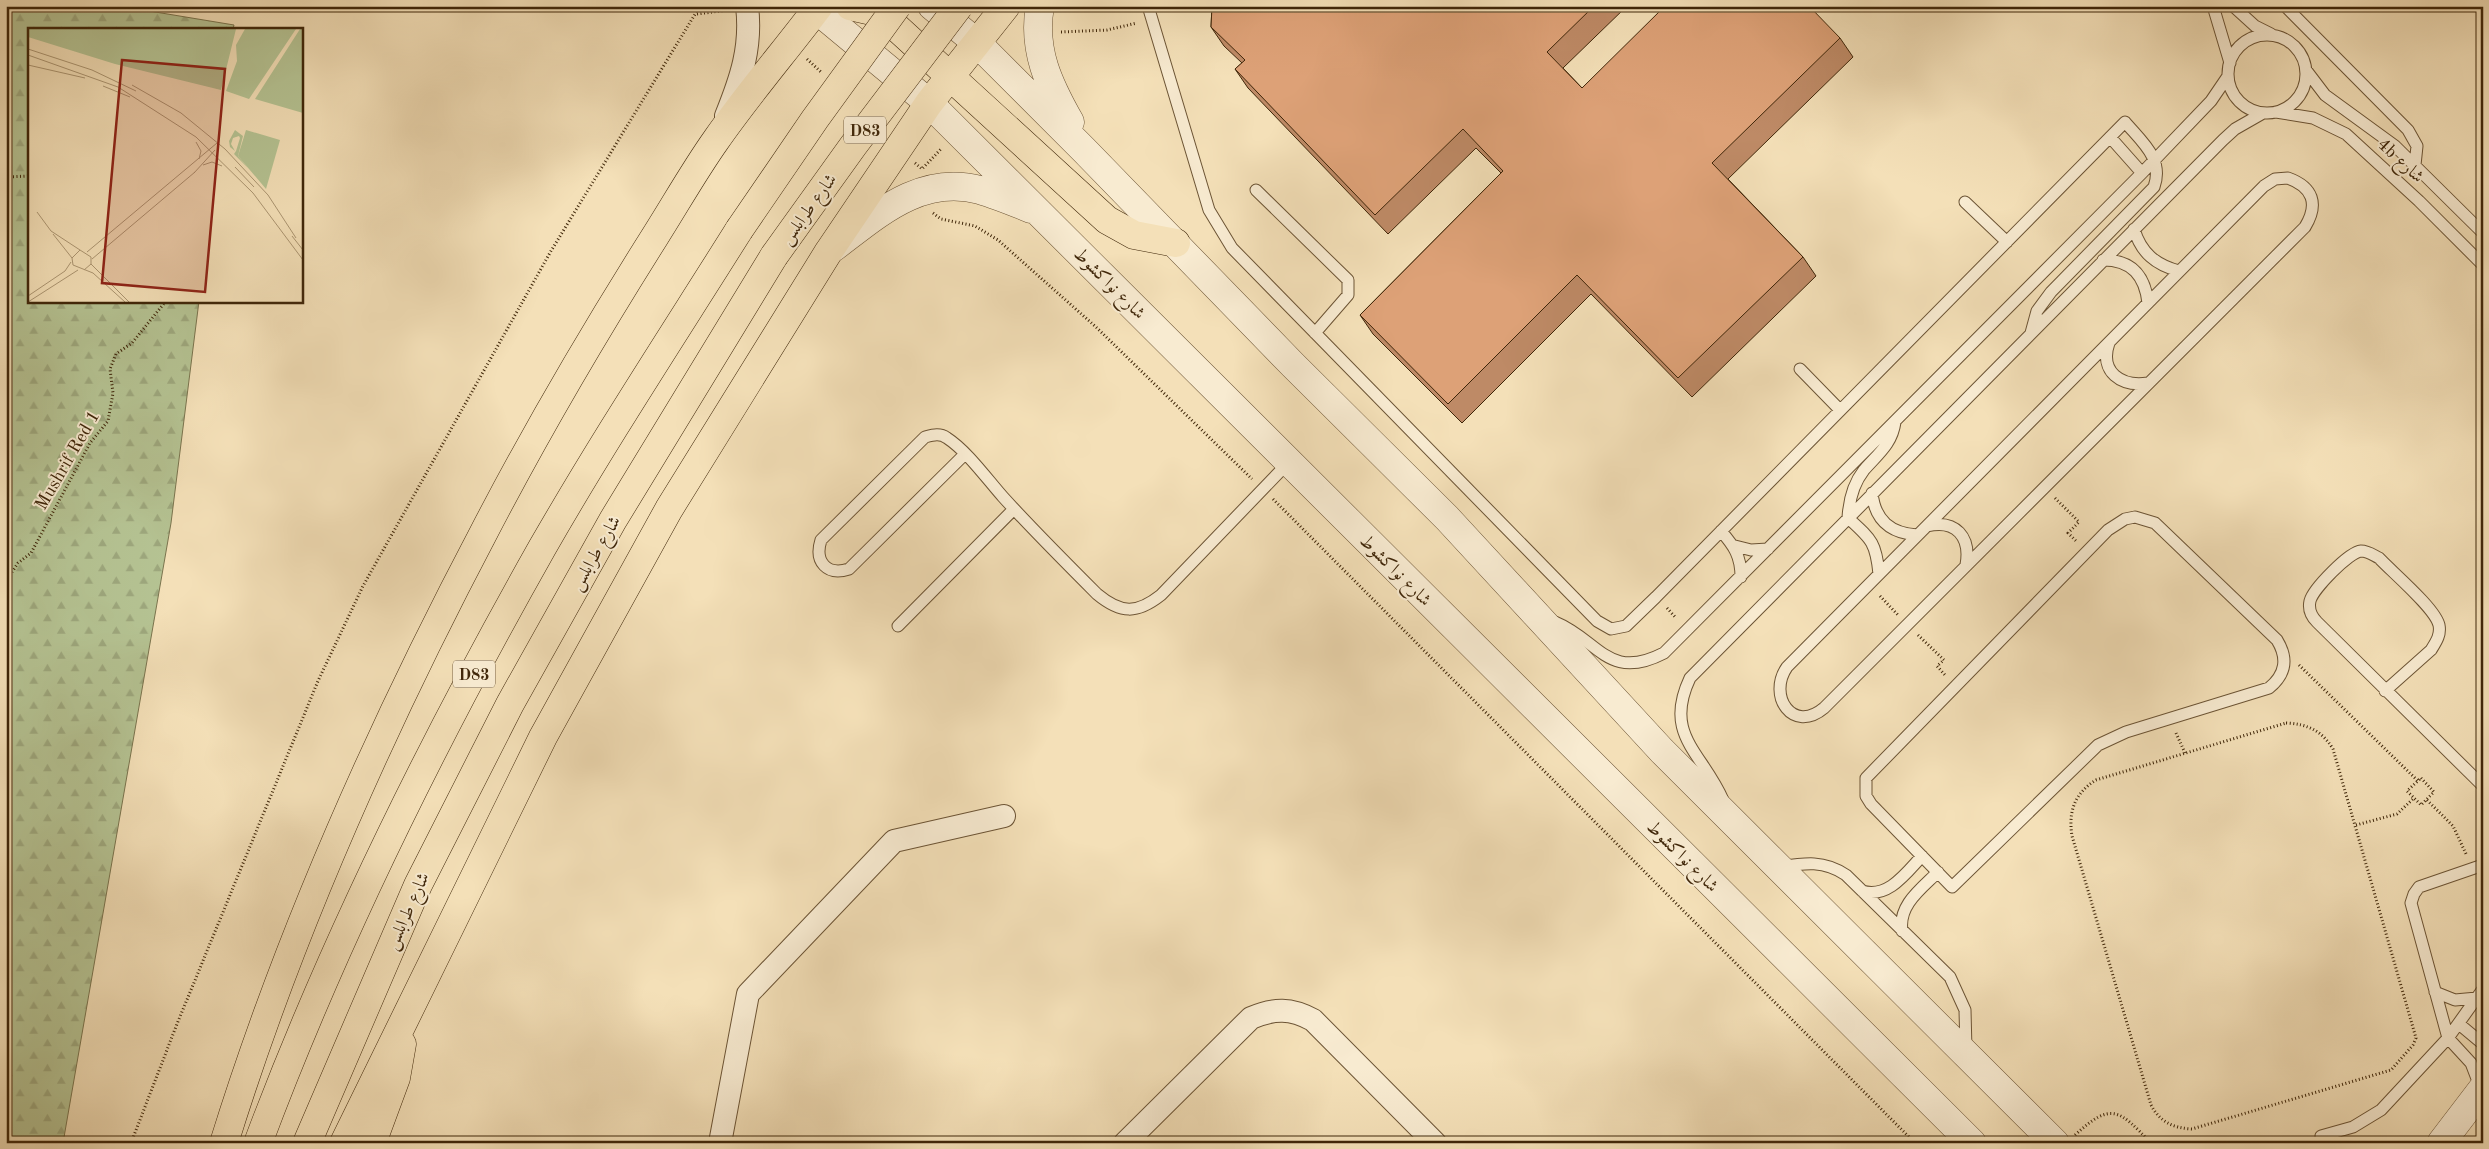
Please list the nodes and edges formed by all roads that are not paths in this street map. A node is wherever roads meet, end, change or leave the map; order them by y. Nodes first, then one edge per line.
1 (747, 6) edge
2 (850, 6) edge
3 (897, 6) edge
4 (932, 6) edge
5 (959, 6) edge
6 (1006, 6) edge
7 (1040, 6) edge
8 (1148, 6) edge
9 (2214, 6) edge
10 (2233, 6) edge
11 (2285, 6) edge
12 (821, 7) edge
13 (2271, 34) junction
14 (978, 42) junction
15 (2230, 63) junction
16 (2306, 70) junction
17 (950, 76) junction
18 (2228, 76) junction
19 (929, 103) junction
20 (2276, 112) junction
21 (2263, 113) junction
22 (2110, 138) junction
23 (716, 139) junction
24 (1084, 150) junction
25 (2155, 159) junction
26 (2415, 165) junction
27 (2142, 173) junction
28 (1256, 190) dead end
29 (1965, 202) dead end
30 (1039, 212) junction
31 (2134, 229) junction
32 (2483, 234) edge
33 (2006, 242) junction
34 (1176, 243) junction
35 (830, 251) junction
36 (2103, 260) junction
37 (2483, 265) edge
38 (2180, 271) junction
39 (2148, 303) junction
40 (1315, 333) junction
41 (2030, 333) junction
42 (2108, 343) junction
43 (1800, 369) dead end
44 (2148, 383) junction
45 (1840, 410) junction
46 (1895, 421) junction
47 (965, 454) junction
48 (1288, 463) junction
49 (1872, 493) junction
50 (1014, 509) junction
51 (1848, 518) junction
52 (1927, 526) junction
53 (1721, 531) junction
54 (1917, 535) junction
55 (1735, 546) junction
56 (1768, 549) junction
57 (1966, 565) junction
58 (1878, 574) junction
59 (1741, 577) junction
60 (1537, 616) junction
61 (898, 626) dead end
62 (2386, 691) junction
63 (2483, 786) edge
64 (1004, 816) dead end
65 (1728, 816) junction
66 (1922, 856) junction
67 (2478, 866) edge
68 (1779, 867) junction
69 (1938, 872) junction
70 (1862, 891) junction
71 (1902, 931) junction
72 (2435, 992) junction
73 (2480, 993) edge
74 (402, 1022) junction
75 (2459, 1024) junction
76 (2448, 1038) junction
77 (2483, 1044) edge
78 (1966, 1054) junction
79 (2482, 1089) edge
80 (2321, 1136) dead end
81 (2064, 1140) edge
82 (224, 1143) edge
83 (258, 1143) edge
84 (307, 1143) edge
85 (344, 1143) edge
86 (372, 1143) edge
87 (720, 1143) edge
88 (1125, 1143) edge
89 (1435, 1143) edge
90 (1972, 1143) edge
91 (2441, 1143) edge

1 - 23 street
2 - 17 highway
3 - 83 highway, D83, bridge
4 - 14 street
5 - 84 highway, شارع طرابلس / D83, bridge
6 - 14 highway
7 - 24 street
8 - 40 lane
9 - 15 lane
10 - 13 lane, 4b شارع
11 - 26 lane
12 - 19 street, شارع نواكشوط
12 - 23 highway
13 - 15 lane
13 - 16 lane, 4b شارع
14 - 17 highway
14 - 24 street
15 - 18 lane
16 - 20 lane, 4b شارع
16 - 26 lane, 4b شارع
17 - 19 highway
17 - 34 highway
18 - 21 lane
18 - 25 lane
19 - 30 street, شارع نواكشوط
19 - 35 highway
20 - 21 lane, 4b شارع
20 - 37 lane, 4b شارع
21 - 31 lane
22 - 25 lane
22 - 27 lane
22 - 33 lane
23 - 82 highway
24 - 34 street
25 - 27 lane
25 - 41 lane
26 - 32 lane, 4b شارع
27 - 46 lane
28 - 40 lane
29 - 33 lane
30 - 35 street
30 - 48 street, شارع نواكشوط
31 - 36 lane
31 - 38 lane
33 - 45 lane
34 - 60 street
35 - 74 highway
36 - 39 lane
36 - 41 lane
38 - 39 lane
38 - 44 lane
39 - 42 lane
40 - 53 lane
41 - 49 lane
42 - 44 lane
42 - 52 lane
43 - 45 lane
44 - 57 lane
45 - 53 lane
46 - 51 lane
46 - 56 lane
47 - 47 lane
47 - 50 lane
48 - 50 lane
48 - 90 street, شارع نواكشوط
49 - 51 lane
49 - 54 lane
50 - 61 lane
51 - 58 lane
51 - 65 lane
52 - 54 lane
52 - 57 lane
53 - 55 lane
54 - 58 lane
55 - 56 lane
55 - 59 lane
56 - 59 lane
57 - 58 lane
59 - 60 lane
60 - 65 street
62 - 62 lane
62 - 63 lane
64 - 87 street
65 - 68 street
66 - 69 lane
66 - 69 lane
66 - 70 lane
67 - 72 lane
68 - 70 lane
68 - 78 street
69 - 71 lane
70 - 71 lane
71 - 78 lane
72 - 73 lane
72 - 76 lane
73 - 75 lane
74 - 85 highway
74 - 86 highway
75 - 76 lane
75 - 77 lane
76 - 79 lane
76 - 80 lane
78 - 81 street
79 - 91 street
88 - 89 street

